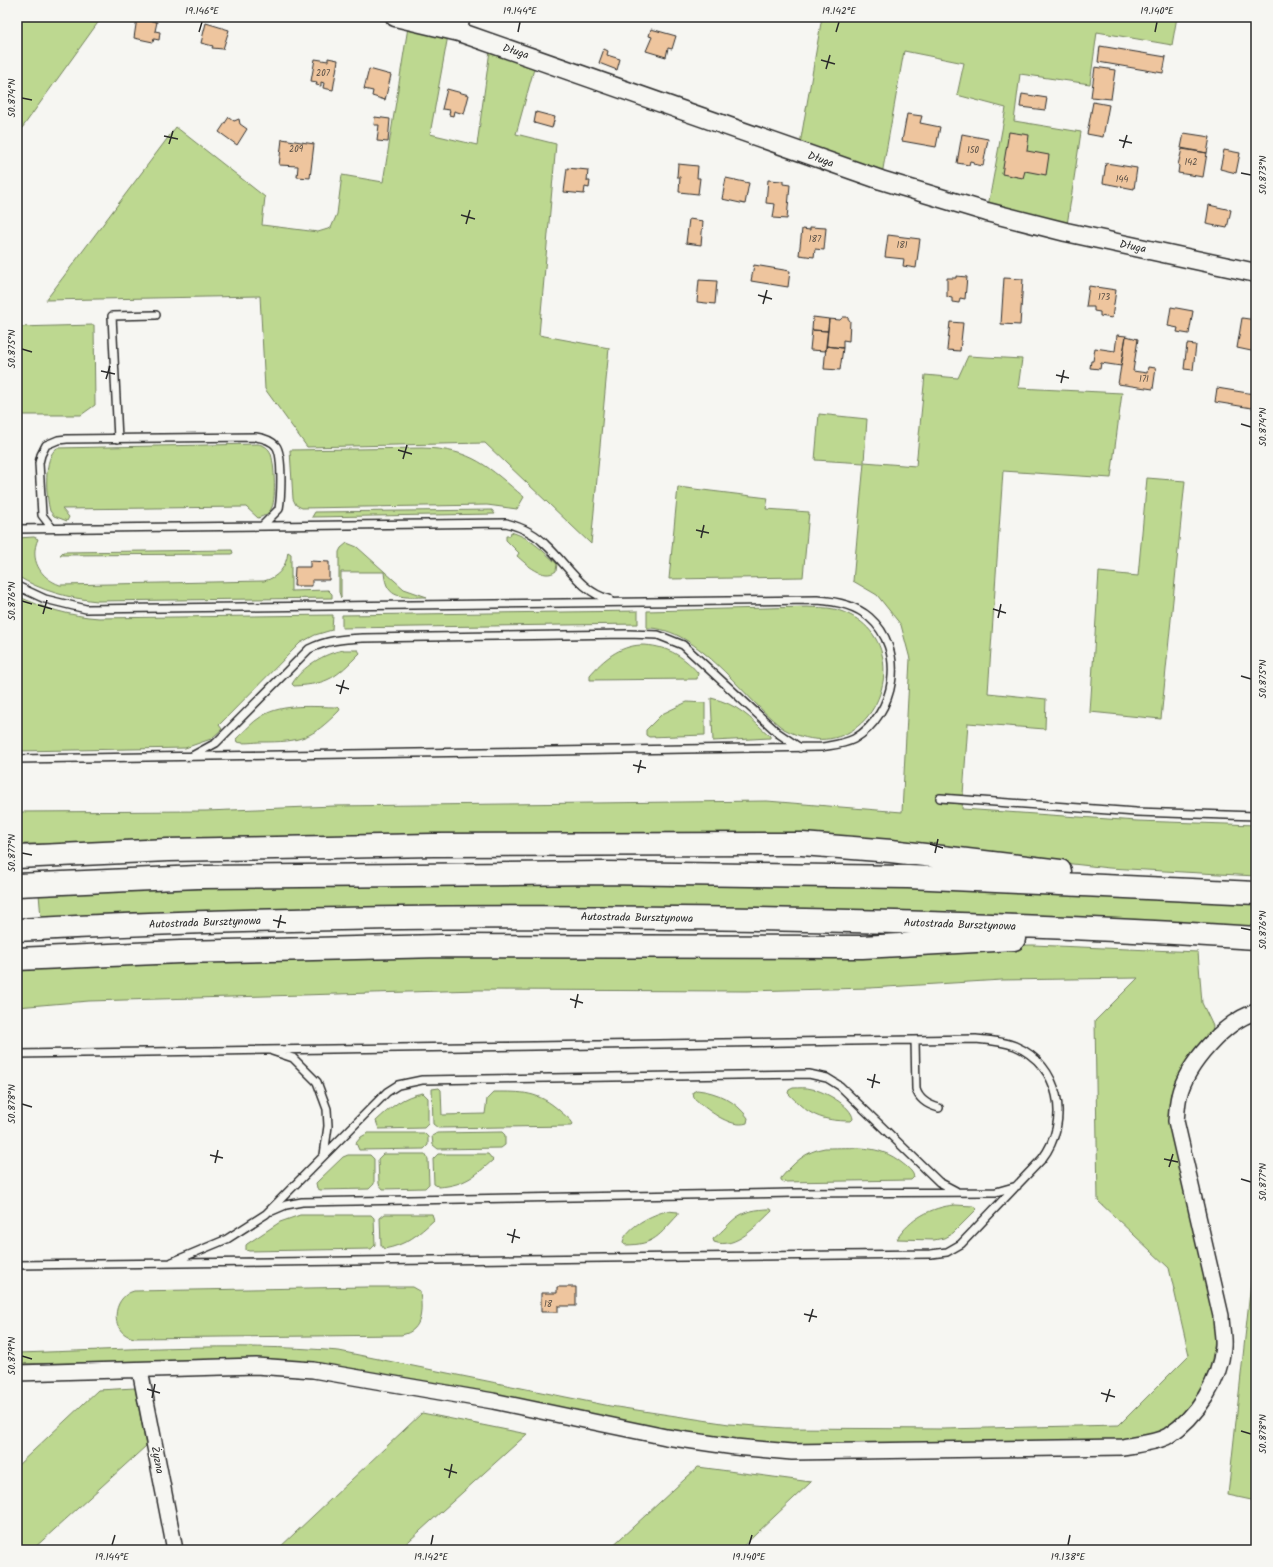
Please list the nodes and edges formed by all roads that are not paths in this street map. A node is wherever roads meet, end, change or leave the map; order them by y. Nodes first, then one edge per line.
1 (394, 17) edge
2 (460, 24) edge
3 (1256, 273) edge
4 (156, 315) dead end
5 (118, 439) junction
6 (262, 526) junction
7 (52, 528) junction
8 (17, 529) edge
9 (17, 586) edge
10 (621, 602) junction
11 (801, 748) junction
12 (190, 757) junction
13 (17, 759) edge
14 (940, 798) dead end
15 (1256, 816) edge
16 (17, 857) edge
17 (40, 884) junction
18 (17, 885) edge
19 (17, 891) edge
20 (1253, 893) edge
21 (17, 924) edge
22 (42, 928) junction
23 (17, 930) edge
24 (1246, 937) edge
25 (17, 958) edge
26 (1256, 1012) edge
27 (915, 1040) junction
28 (267, 1049) junction
29 (17, 1054) edge
30 (939, 1108) dead end
31 (324, 1156) junction
32 (1018, 1186) junction
33 (956, 1191) junction
34 (266, 1214) junction
35 (166, 1264) junction
36 (17, 1265) edge
37 (140, 1370) junction
38 (17, 1373) edge
39 (175, 1550) edge

1 - 2 street, Długa
2 - 3 street, Długa
4 - 5 lane
5 - 6 lane
5 - 7 lane
6 - 7 lane
6 - 10 lane
7 - 8 lane
9 - 10 lane
10 - 11 lane
11 - 12 lane
11 - 12 lane
12 - 13 lane
14 - 15 lane
16 - 20 highway
17 - 18 highway
17 - 19 lane
17 - 20 highway
21 - 22 lane
22 - 23 highway, Autostrada Bursztynowa
22 - 24 highway, Autostrada Bursztynowa
24 - 25 highway
26 - 37 street
27 - 28 lane
27 - 30 lane
27 - 32 lane
28 - 29 lane
28 - 31 lane
31 - 33 lane
31 - 34 lane
32 - 33 lane
32 - 35 lane
33 - 34 lane
34 - 35 lane
35 - 36 lane
37 - 38 street
37 - 39 street, Żyzna

